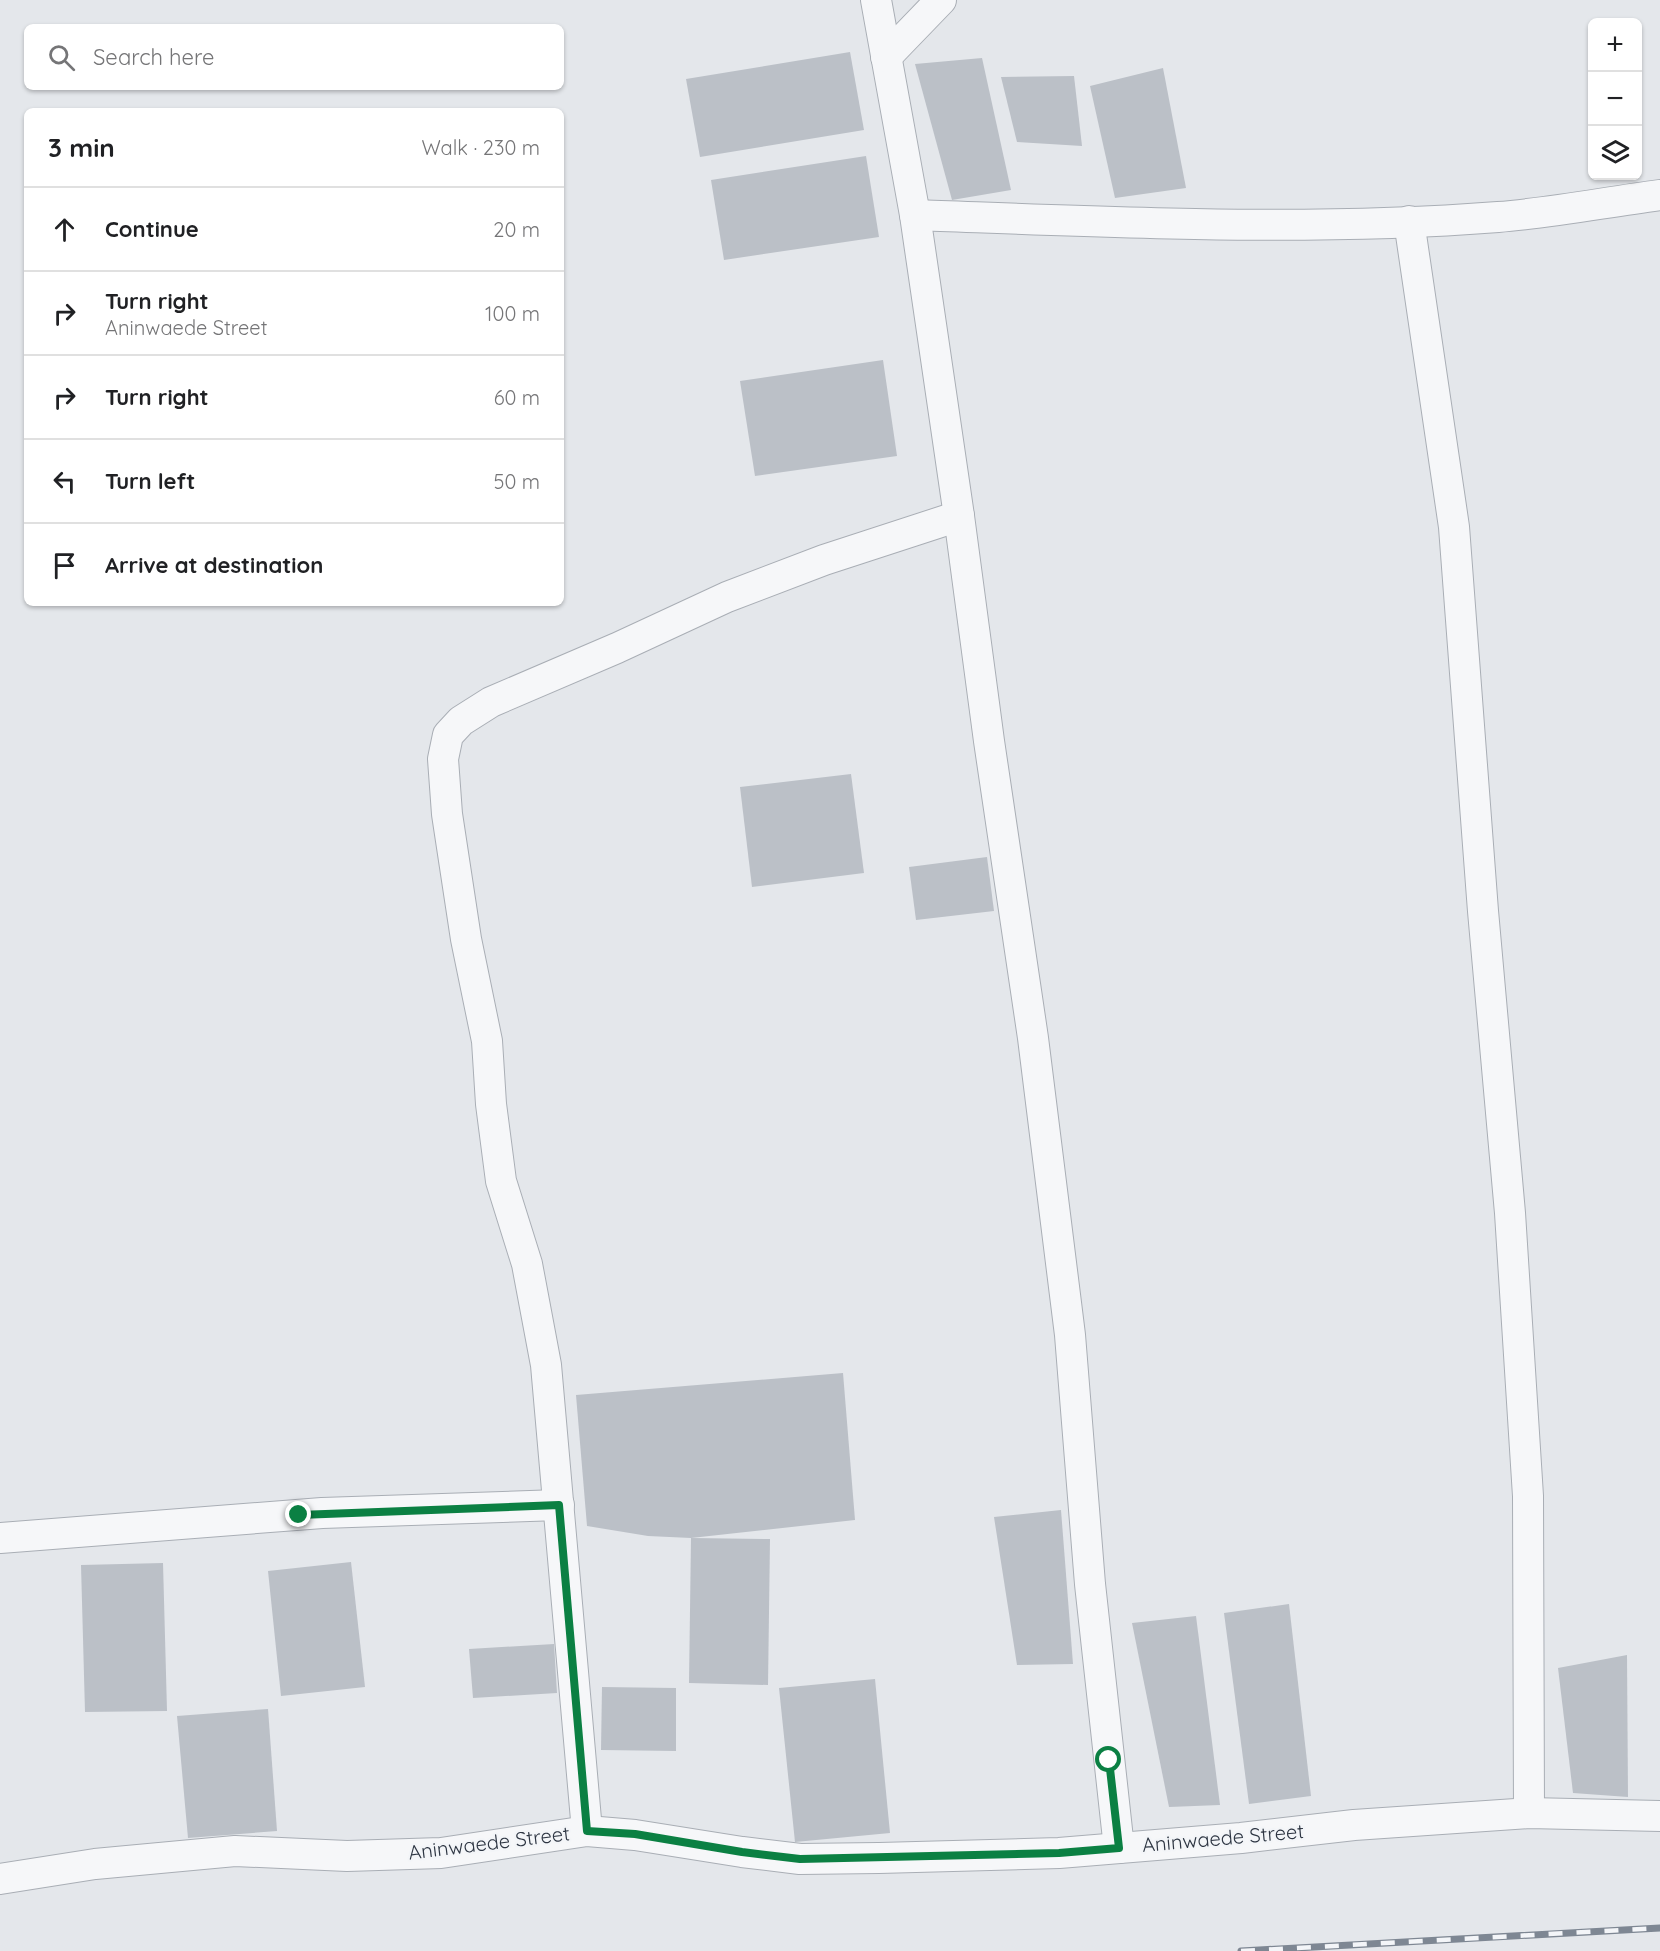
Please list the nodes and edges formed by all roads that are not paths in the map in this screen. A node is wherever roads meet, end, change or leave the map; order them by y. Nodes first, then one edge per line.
1 (876, 0) edge
2 (941, 0) edge
3 (886, 57) junction
4 (1660, 195) edge
5 (915, 215) junction
6 (1409, 221) junction
7 (959, 516) junction
8 (559, 1505) junction
9 (0, 1538) edge
10 (1529, 1813) junction
11 (1660, 1816) edge
12 (587, 1831) junction
13 (1119, 1848) junction
14 (0, 1879) edge

1 - 3 street
2 - 3 street
3 - 5 street
4 - 6 street
5 - 6 street
5 - 7 street
6 - 10 street
7 - 8 street
7 - 13 street
8 - 9 street
8 - 12 street
10 - 11 street, Aninwaede Street
10 - 13 street, Aninwaede Street
12 - 13 street, Aninwaede Street
12 - 14 street, Aninwaede Street

